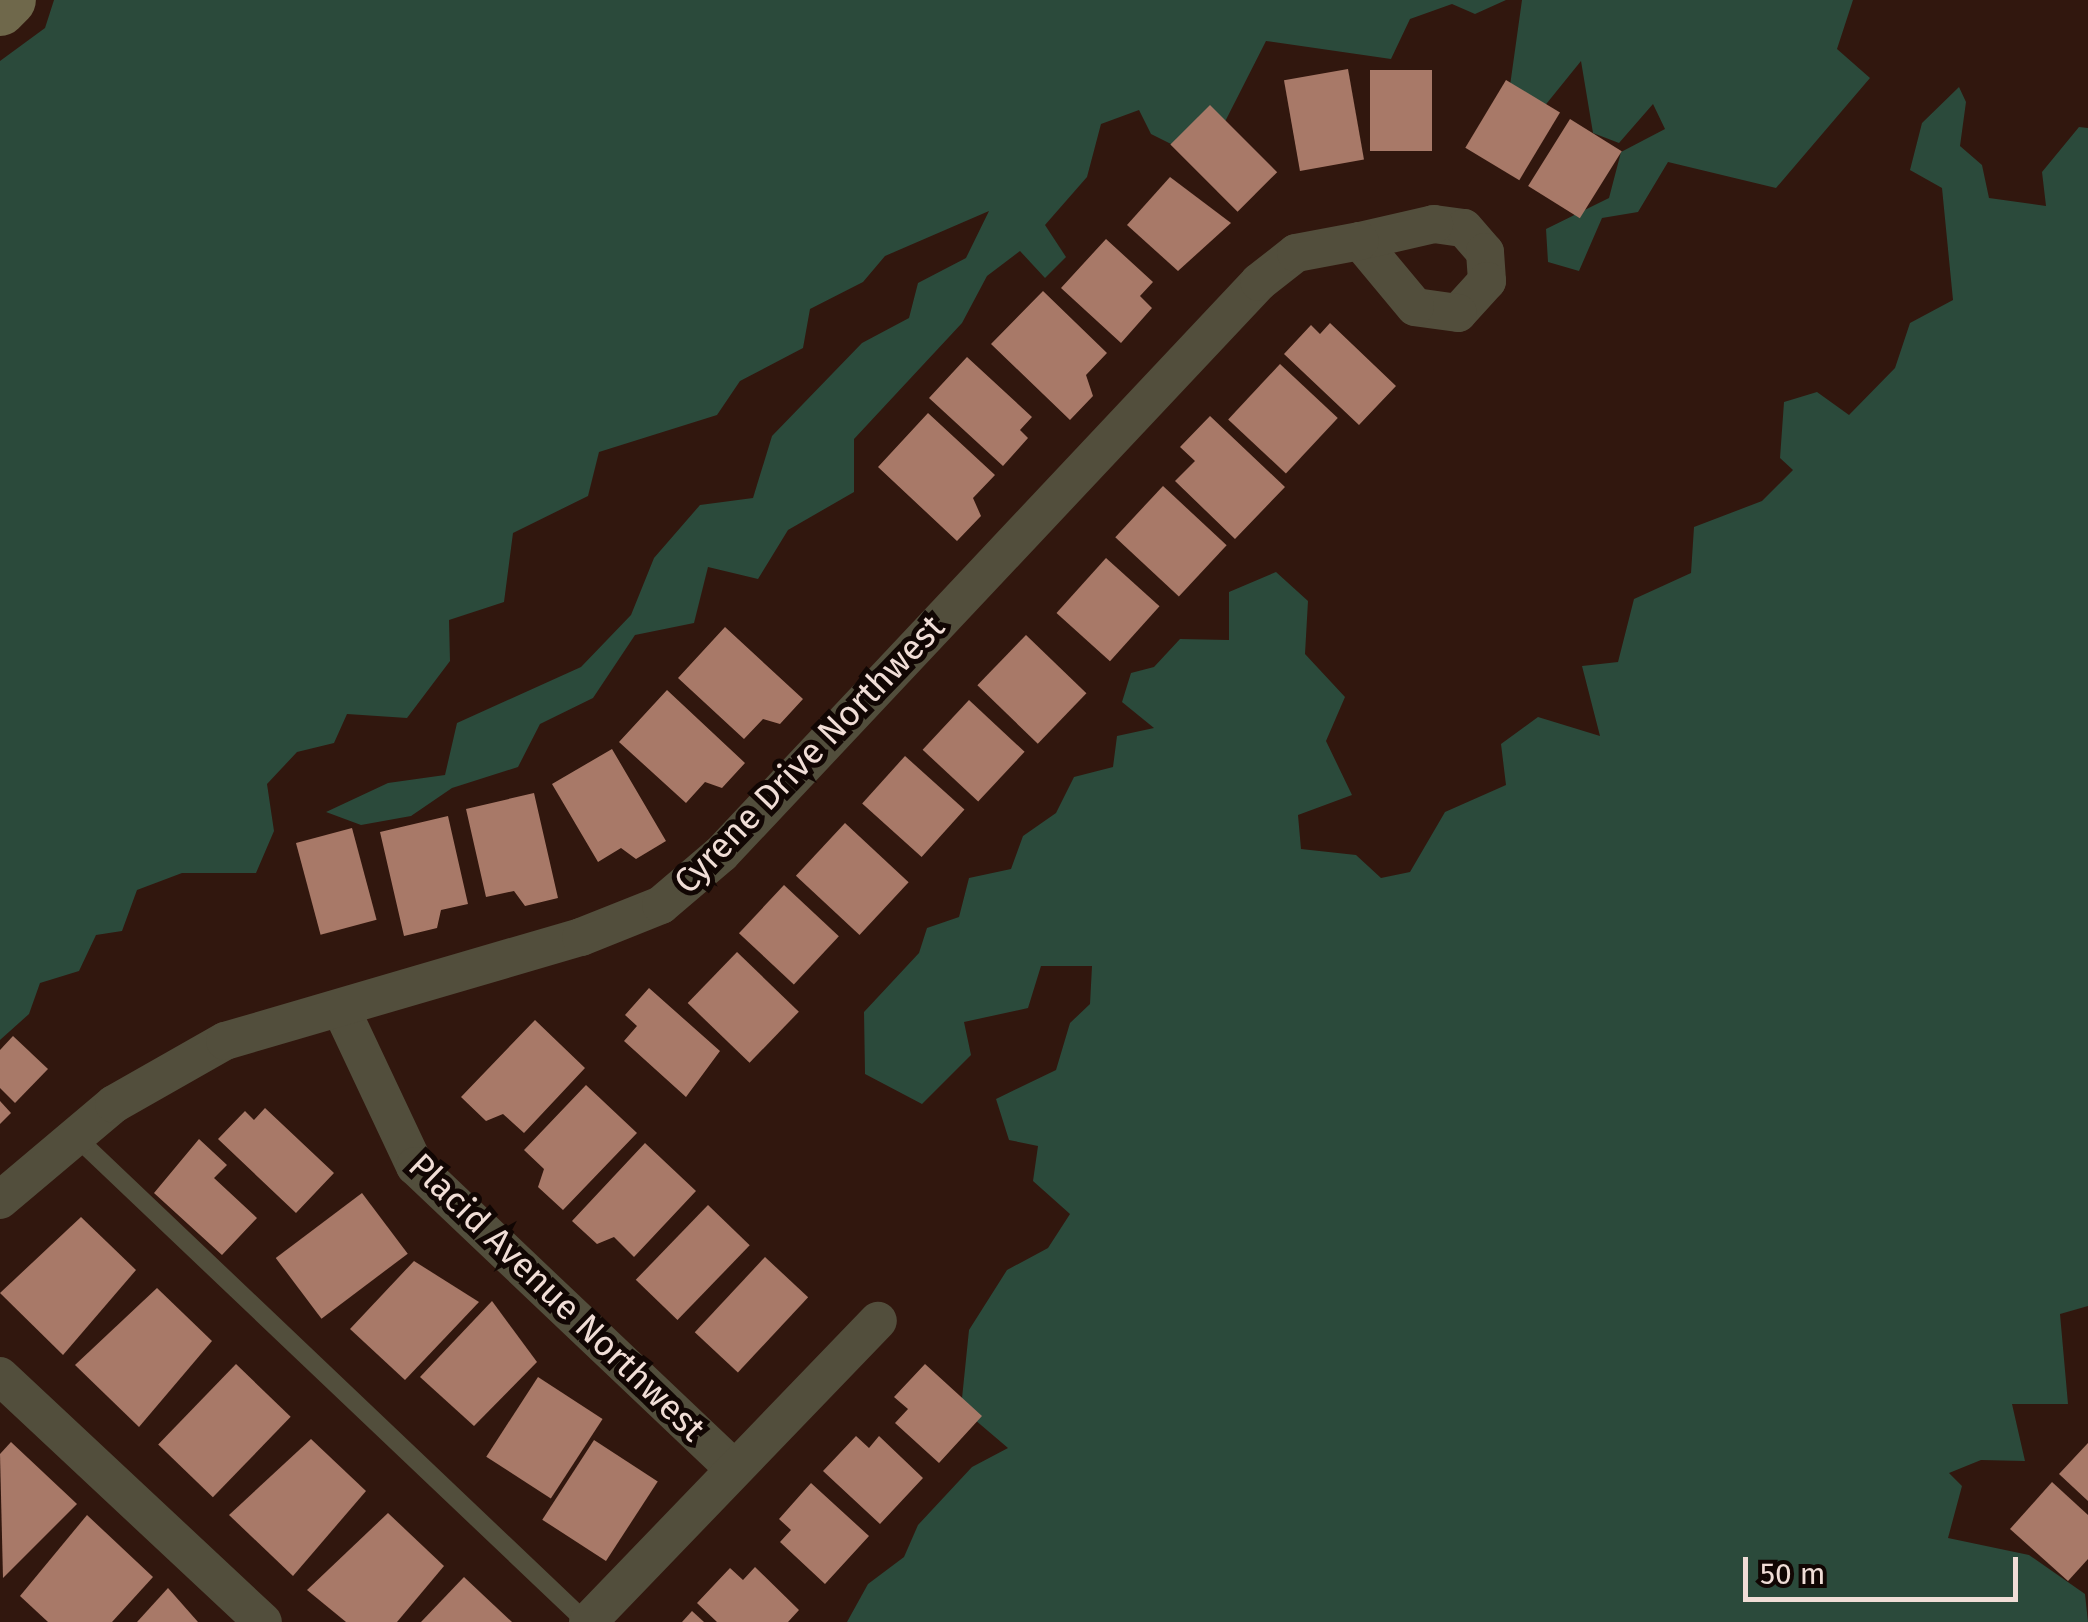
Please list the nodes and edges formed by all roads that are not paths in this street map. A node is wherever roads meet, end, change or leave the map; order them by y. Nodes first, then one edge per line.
1 (10, 0) edge
2 (0, 10) edge
3 (1360, 241) dead end
4 (341, 1009) junction
5 (75, 1136) junction
6 (0, 1200) edge
7 (878, 1321) dead end
8 (0, 1376) edge
9 (734, 1469) junction
10 (264, 1622) edge
11 (587, 1622) edge

1 - 2 main road
3 - 4 street, Cyrene Drive Northwest
4 - 5 street, Cyrene Drive Northwest
4 - 9 street, Placid Avenue Northwest
5 - 6 street, Cyrene Drive Northwest
5 - 11 lane
7 - 9 street
8 - 10 street
9 - 11 street

